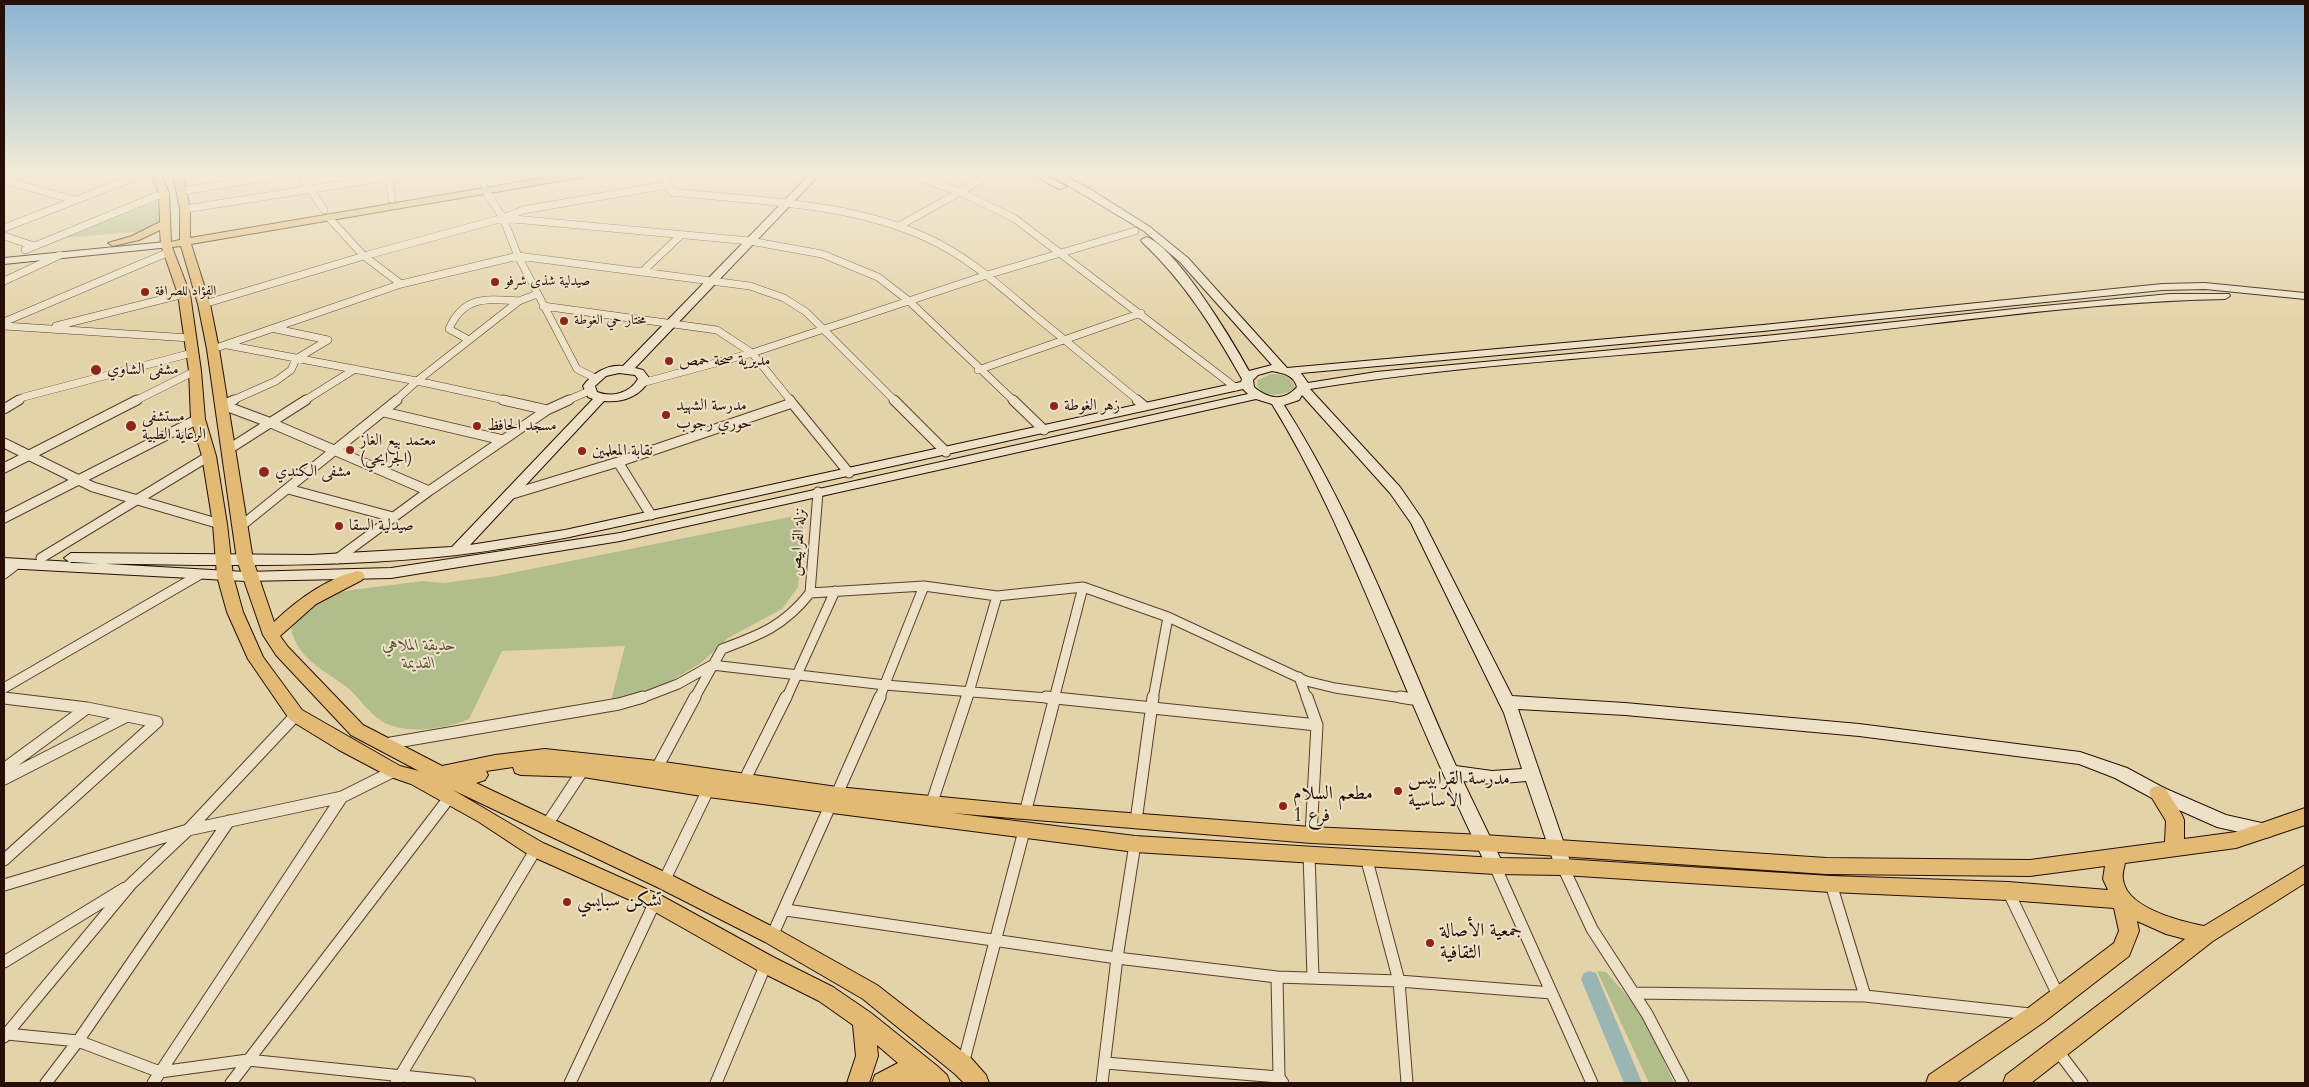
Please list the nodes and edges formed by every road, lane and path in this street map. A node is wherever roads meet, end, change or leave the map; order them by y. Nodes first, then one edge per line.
1 (87, 225) edge
2 (165, 225) edge
3 (184, 225) edge
4 (265, 225) edge
5 (336, 225) edge
6 (478, 225) edge
7 (506, 225) edge
8 (573, 225) edge
9 (765, 225) edge
10 (894, 225) edge
11 (1023, 225) edge
12 (1125, 225) edge
13 (1140, 225) edge
14 (899, 226) joint
15 (1135, 231) junction
16 (681, 235) junction
17 (4, 236) edge
18 (184, 239) junction
19 (166, 240) junction
20 (750, 241) junction
21 (113, 244) joint
22 (30, 248) junction
23 (4, 252) edge
24 (1060, 254) junction
25 (60, 255) junction
26 (364, 256) junction
27 (518, 256) junction
28 (4, 261) edge
29 (642, 272) junction
30 (987, 275) junction
31 (4, 281) edge
32 (712, 281) junction
33 (401, 284) junction
34 (184, 294) junction
35 (537, 294) junction
36 (2305, 296) edge
37 (519, 300) junction
38 (908, 301) junction
39 (204, 304) junction
40 (2305, 304) edge
41 (543, 306) junction
42 (1141, 313) junction
43 (672, 322) junction
44 (4, 324) edge
45 (49, 328) junction
46 (276, 329) junction
47 (824, 330) junction
48 (469, 340) junction
49 (1064, 340) junction
50 (191, 345) junction
51 (220, 347) junction
52 (752, 353) junction
53 (1271, 355) junction
54 (296, 359) junction
55 (1322, 367) junction
56 (355, 369) junction
57 (627, 369) junction
58 (978, 370) junction
59 (1285, 370) junction
60 (195, 371) junction
61 (595, 378) junction
62 (417, 380) junction
63 (642, 383) junction
64 (1240, 388) junction
65 (1303, 388) junction
66 (595, 394) junction
67 (24, 397) junction
68 (1276, 401) junction
69 (4, 402) edge
70 (792, 403) junction
71 (223, 405) junction
72 (1144, 406) junction
73 (4, 409) edge
74 (547, 410) junction
75 (384, 412) junction
76 (198, 419) junction
77 (1289, 421) junction
78 (271, 423) junction
79 (1044, 430) junction
80 (503, 440) junction
81 (4, 443) edge
82 (229, 449) junction
83 (335, 452) junction
84 (946, 452) junction
85 (31, 455) junction
86 (209, 456) junction
87 (618, 462) junction
88 (4, 468) edge
89 (849, 473) junction
90 (77, 480) junction
91 (288, 489) junction
92 (429, 491) junction
93 (818, 492) junction
94 (506, 496) junction
95 (137, 501) junction
96 (651, 515) junction
97 (393, 517) junction
98 (4, 518) edge
99 (220, 524) junction
100 (240, 526) junction
101 (456, 551) junction
102 (4, 555) edge
103 (41, 558) junction
104 (337, 559) junction
105 (10, 564) edge
106 (225, 568) junction
107 (247, 568) junction
108 (4, 574) edge
109 (199, 574) junction
110 (358, 576) junction
111 (924, 586) junction
112 (1083, 587) junction
113 (836, 591) junction
114 (810, 593) junction
115 (997, 596) junction
116 (1168, 617) junction
117 (271, 635) junction
118 (712, 664) junction
119 (798, 674) junction
120 (1299, 677) junction
121 (885, 685) junction
122 (4, 688) edge
123 (969, 692) junction
124 (4, 698) edge
125 (1054, 698) junction
126 (1419, 700) junction
127 (1507, 702) junction
128 (87, 708) junction
129 (1151, 709) junction
130 (296, 715) junction
131 (127, 716) junction
132 (1317, 725) junction
133 (383, 744) junction
134 (657, 768) junction
135 (4, 769) edge
136 (583, 770) junction
137 (394, 771) junction
138 (1452, 772) junction
139 (1532, 773) junction
140 (4, 779) edge
141 (744, 781) junction
142 (438, 784) junction
143 (708, 790) junction
144 (2158, 793) junction
145 (342, 797) junction
146 (833, 800) junction
147 (931, 805) junction
148 (2305, 816) edge
149 (229, 821) junction
150 (1136, 821) junction
151 (1025, 822) junction
152 (546, 826) junction
153 (188, 830) junction
154 (2266, 831) junction
155 (1484, 843) junction
156 (1135, 844) junction
157 (1310, 844) junction
158 (1556, 848) junction
159 (2174, 848) junction
160 (536, 849) junction
161 (1366, 857) junction
162 (2116, 858) junction
163 (4, 860) edge
164 (1495, 866) junction
165 (1563, 867) junction
166 (2305, 874) edge
167 (664, 881) junction
168 (131, 884) junction
169 (1831, 884) junction
170 (4, 885) edge
171 (2008, 891) junction
172 (2122, 900) junction
173 (655, 902) junction
174 (786, 910) junction
175 (2206, 935) junction
176 (772, 936) junction
177 (995, 942) junction
178 (1117, 958) junction
179 (4, 962) edge
180 (766, 964) junction
181 (1277, 977) junction
182 (1313, 977) junction
183 (1399, 981) junction
184 (1552, 993) junction
185 (1634, 993) junction
186 (1865, 996) junction
187 (2059, 997) junction
188 (2036, 1015) junction
189 (863, 1020) junction
190 (5, 1036) edge
191 (78, 1041) junction
192 (2057, 1050) junction
193 (248, 1060) junction
194 (1105, 1064) junction
195 (963, 1066) junction
196 (160, 1072) junction
197 (933, 1078) edge
198 (398, 1080) edge
199 (1281, 1080) edge
200 (46, 1083) edge
201 (152, 1083) edge
202 (231, 1083) edge
203 (470, 1083) edge
204 (570, 1083) edge
205 (716, 1083) edge
206 (858, 1083) edge
207 (883, 1083) edge
208 (978, 1083) edge
209 (1102, 1083) edge
210 (1407, 1083) edge
211 (1592, 1083) edge
212 (1683, 1083) edge
213 (1937, 1083) edge
214 (2014, 1083) edge
215 (2082, 1083) edge

1 - 22 street
2 - 19 main road
3 - 18 main road
4 - 18 main road
5 - 26 street
6 - 26 street
7 - 27 street
8 - 16 street
9 - 20 main road
10 - 14 street
11 - 24 street
12 - 15 main road
13 - 53 main road
14 - 30 street
15 - 24 street
15 - 64 main road
16 - 20 street
16 - 29 street
17 - 22 street
18 - 19 main road
18 - 39 main road
19 - 21 main road
19 - 25 main road
19 - 34 main road
19 - 44 street
20 - 32 main road
20 - 38 street
21 - 22 main road
22 - 23 main road
24 - 30 street
24 - 42 street
25 - 28 main road
25 - 31 street
26 - 33 street
26 - 39 street
27 - 29 street
27 - 33 street
27 - 35 street
29 - 32 street
30 - 38 street
30 - 49 street
32 - 43 main road
32 - 47 street
33 - 46 street
34 - 45 street
34 - 50 main road
35 - 37 street
35 - 41 street
36 - 55 main road
37 - 48 street
37 - 48 street
38 - 47 street
38 - 58 street
39 - 51 main road
40 - 65 main road
41 - 43 street
41 - 61 street
42 - 49 street
42 - 64 street
43 - 52 street
43 - 57 main road
44 - 45 street
45 - 50 street
46 - 51 street
46 - 54 street
47 - 52 street
47 - 84 street
48 - 62 street
49 - 58 street
49 - 72 street
50 - 60 main road
50 - 67 street
51 - 54 street
51 - 71 main road
52 - 63 street
52 - 70 street
53 - 55 main road
53 - 59 main road
54 - 56 street
54 - 71 street
55 - 59 main road
56 - 62 street
56 - 78 street
57 - 61 main road
57 - 63 main road
58 - 79 street
59 - 64 main road
59 - 65 main road
60 - 76 main road
60 - 85 street
61 - 66 main road
62 - 74 street
62 - 75 street
63 - 66 main road
64 - 68 main road
64 - 72 main road
64 - 77 main road
64 - 93 main road
65 - 68 main road
65 - 127 main road
66 - 74 street
66 - 94 main road
67 - 69 street
67 - 73 street
68 - 77 main road
70 - 87 street
70 - 89 street
71 - 78 street
71 - 82 main road
72 - 79 main road
74 - 80 street
75 - 80 street
75 - 83 street
76 - 86 main road
76 - 90 street
77 - 126 main road
78 - 82 street
78 - 83 street
79 - 84 main road
80 - 92 street
81 - 85 street
82 - 100 main road
83 - 91 street
83 - 92 street
84 - 89 main road
85 - 88 street
85 - 90 street
86 - 95 street
86 - 99 main road
87 - 94 street
87 - 96 street
89 - 96 main road
90 - 95 street
90 - 98 street
91 - 97 street
91 - 100 street
92 - 97 street
93 - 110 main road
93 - 114 street, نزلة القرابيص
94 - 101 main road
95 - 99 street
95 - 103 street
96 - 101 main road
97 - 104 street
99 - 106 main road
100 - 107 main road
101 - 104 main road
102 - 103 main road
103 - 106 main road
104 - 107 main road
105 - 108 street
105 - 109 main road
106 - 107 main road
106 - 109 main road
106 - 130 main road
107 - 110 main road
107 - 117 main road
109 - 122 street
110 - 117 main road
111 - 113 street
111 - 115 street
111 - 121 street
112 - 115 street
112 - 116 street
112 - 125 street
113 - 114 street
113 - 119 street
114 - 118 street
115 - 123 street
116 - 120 street
116 - 129 street
117 - 133 main road
118 - 119 street
118 - 133 street
118 - 134 street
119 - 121 street
119 - 141 street
120 - 126 street
120 - 132 street
121 - 123 street
121 - 146 street
123 - 125 street
123 - 147 street
124 - 128 street
125 - 129 street
125 - 151 street
126 - 138 main road
127 - 139 main road
127 - 144 main road
128 - 131 street
128 - 135 street
129 - 132 street
129 - 150 street
130 - 137 main road
130 - 153 street
131 - 140 street
131 - 163 street
132 - 157 street
133 - 142 main road
134 - 141 main road
134 - 142 main road
136 - 142 main road
136 - 143 main road
136 - 152 street
137 - 142 main road
137 - 145 street
138 - 139 main road
138 - 155 main road
139 - 158 main road
141 - 146 main road
142 - 152 main road
142 - 160 main road
142 - 193 street
143 - 146 main road
143 - 167 street
144 - 154 main road
144 - 159 main road
145 - 149 street
145 - 196 street
146 - 147 main road
146 - 151 main road
146 - 174 street
147 - 151 main road
148 - 154 main road
149 - 153 street
149 - 191 street
150 - 151 main road
150 - 157 main road
151 - 156 main road
151 - 177 street
152 - 167 main road
153 - 168 street
153 - 170 street
154 - 159 main road
155 - 157 main road
155 - 158 main road
155 - 164 main road
156 - 157 main road
156 - 178 street
157 - 161 main road
157 - 182 street
158 - 162 main road
158 - 165 main road
159 - 162 main road
160 - 173 main road
160 - 198 street
161 - 164 main road
161 - 183 street
162 - 172 main road
164 - 165 main road
164 - 184 street
165 - 169 main road
165 - 185 street
166 - 175 main road
167 - 176 main road
168 - 179 street
168 - 190 street
169 - 171 main road
169 - 186 street
171 - 172 main road
171 - 187 street
172 - 175 main road
172 - 187 main road
173 - 180 main road
173 - 204 street
174 - 176 street
174 - 177 street
175 - 192 main road
176 - 195 main road
177 - 178 street
177 - 195 street
178 - 181 street
178 - 194 street
180 - 189 main road
180 - 205 street
181 - 182 street
181 - 199 street
182 - 183 street
183 - 184 street
183 - 210 street
184 - 211 street
185 - 186 street
185 - 212 street
186 - 188 street
187 - 188 main road
188 - 213 main road
189 - 197 main road
189 - 206 main road
190 - 191 street
191 - 196 street
191 - 200 street
192 - 214 main road
192 - 215 street
193 - 196 street
193 - 198 street
193 - 202 street
194 - 199 street
194 - 209 street
195 - 208 main road
196 - 201 street
197 - 207 main road
198 - 203 street

